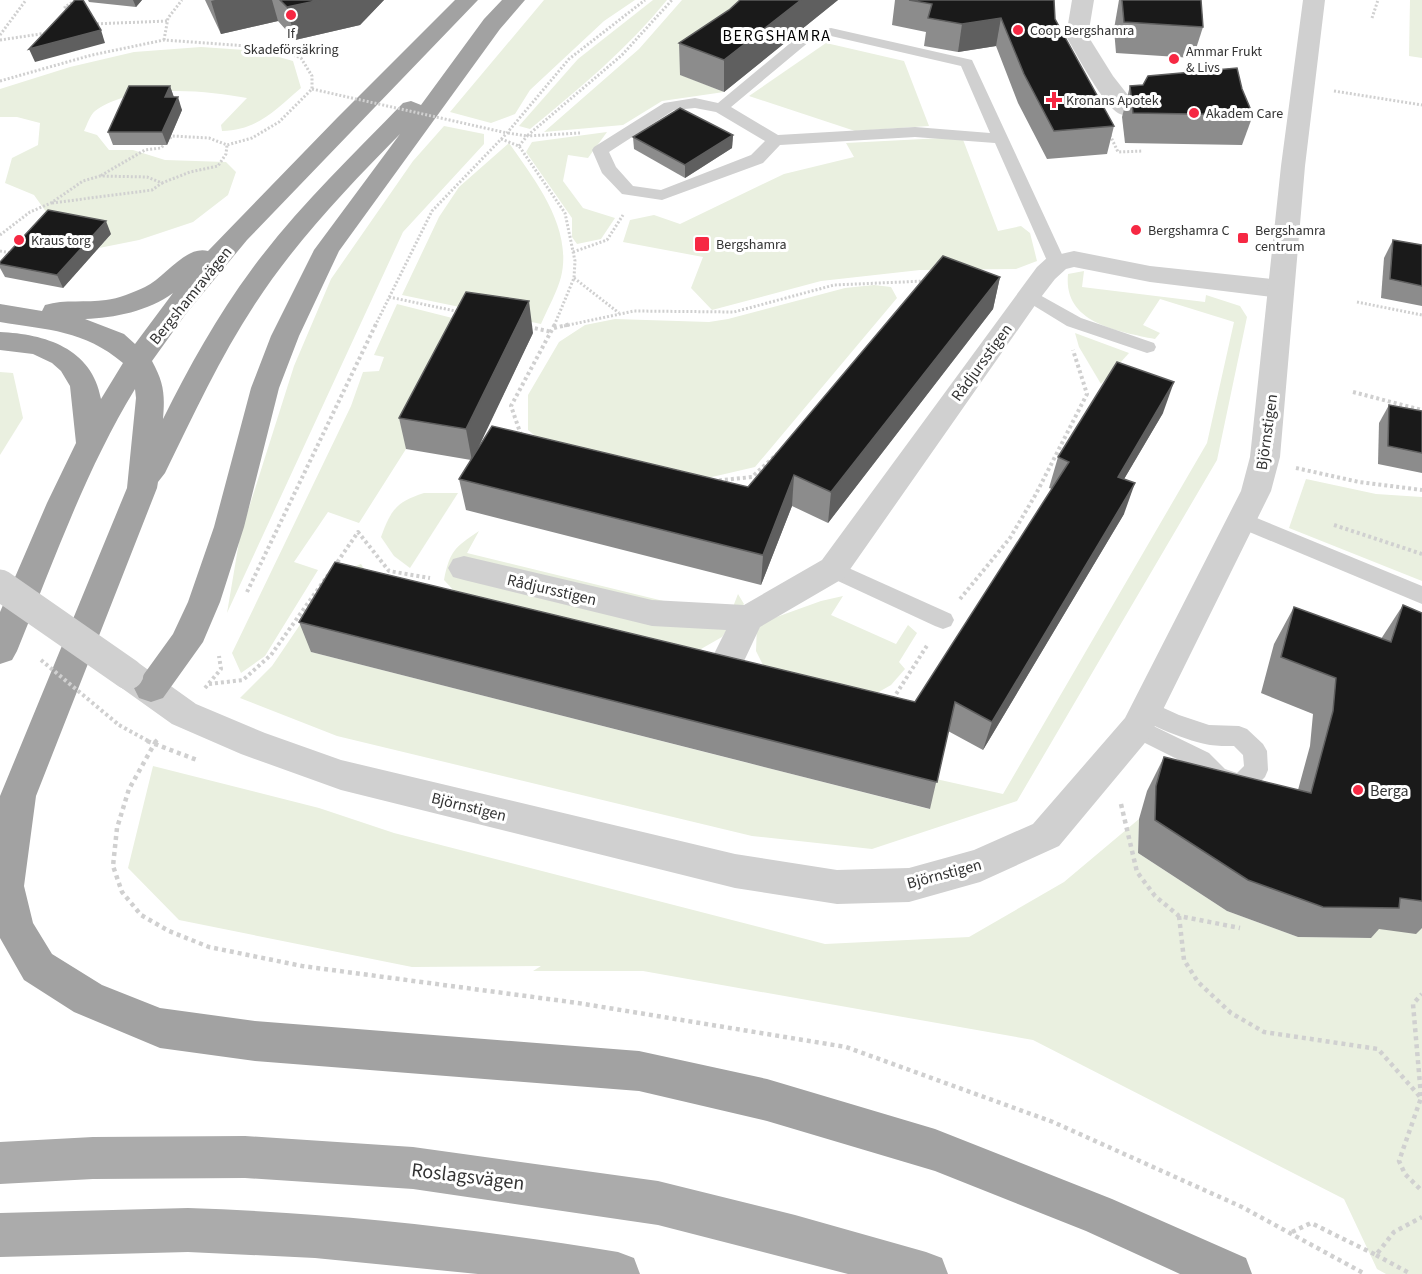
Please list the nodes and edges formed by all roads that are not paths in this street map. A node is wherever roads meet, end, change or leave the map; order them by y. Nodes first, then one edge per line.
1 (467, 0) edge
2 (514, 0) edge
3 (1083, 0) edge
4 (1314, 0) edge
5 (492, 24) junction
6 (721, 108) junction
7 (1126, 108) dead end
8 (1002, 139) junction
9 (775, 140) junction
10 (251, 220) junction
11 (1057, 263) junction
12 (1281, 289) junction
13 (1029, 295) junction
14 (0, 313) edge
15 (0, 341) edge
16 (1147, 347) dead end
17 (138, 361) junction
18 (90, 442) junction
19 (142, 488) junction
20 (1242, 520) junction
21 (464, 568) road end
22 (833, 569) junction
23 (12, 591) edge
24 (1422, 595) edge
25 (748, 618) junction
26 (943, 620) road end
27 (0, 630) edge
28 (0, 651) edge
29 (725, 666) edge
30 (139, 681) junction
31 (18, 796) junction
32 (0, 835) edge
33 (0, 1163) edge
34 (0, 1235) edge
35 (618, 1274) edge
36 (926, 1274) edge
37 (1230, 1274) edge

1 - 10 highway, Bergshamravägen
2 - 5 highway
3 - 7 street
4 - 12 street, Björnstigen
5 - 19 highway
5 - 30 highway
6 - 8 lane
6 - 9 lane
6 - 9 lane
8 - 9 lane
8 - 11 lane
10 - 14 highway
10 - 17 highway, Bergshamravägen
11 - 12 street
11 - 13 street, Rådjursstigen
12 - 20 street, Björnstigen
13 - 16 lane
13 - 22 street, Rådjursstigen
14 - 17 highway
15 - 18 highway
17 - 18 highway, Bergshamravägen
17 - 19 highway
18 - 23 highway, Bergshamravägen
19 - 31 highway
20 - 24 lane
20 - 30 street, Björnstigen
21 - 25 street, Rådjursstigen
22 - 25 street, Rådjursstigen
22 - 26 lane
23 - 27 main road
23 - 28 highway, Bergshamravägen
23 - 30 street, Björnstigen, bridge
25 - 29 street
31 - 32 highway
31 - 37 highway
33 - 36 main road, Roslagsvägen
34 - 35 main road

